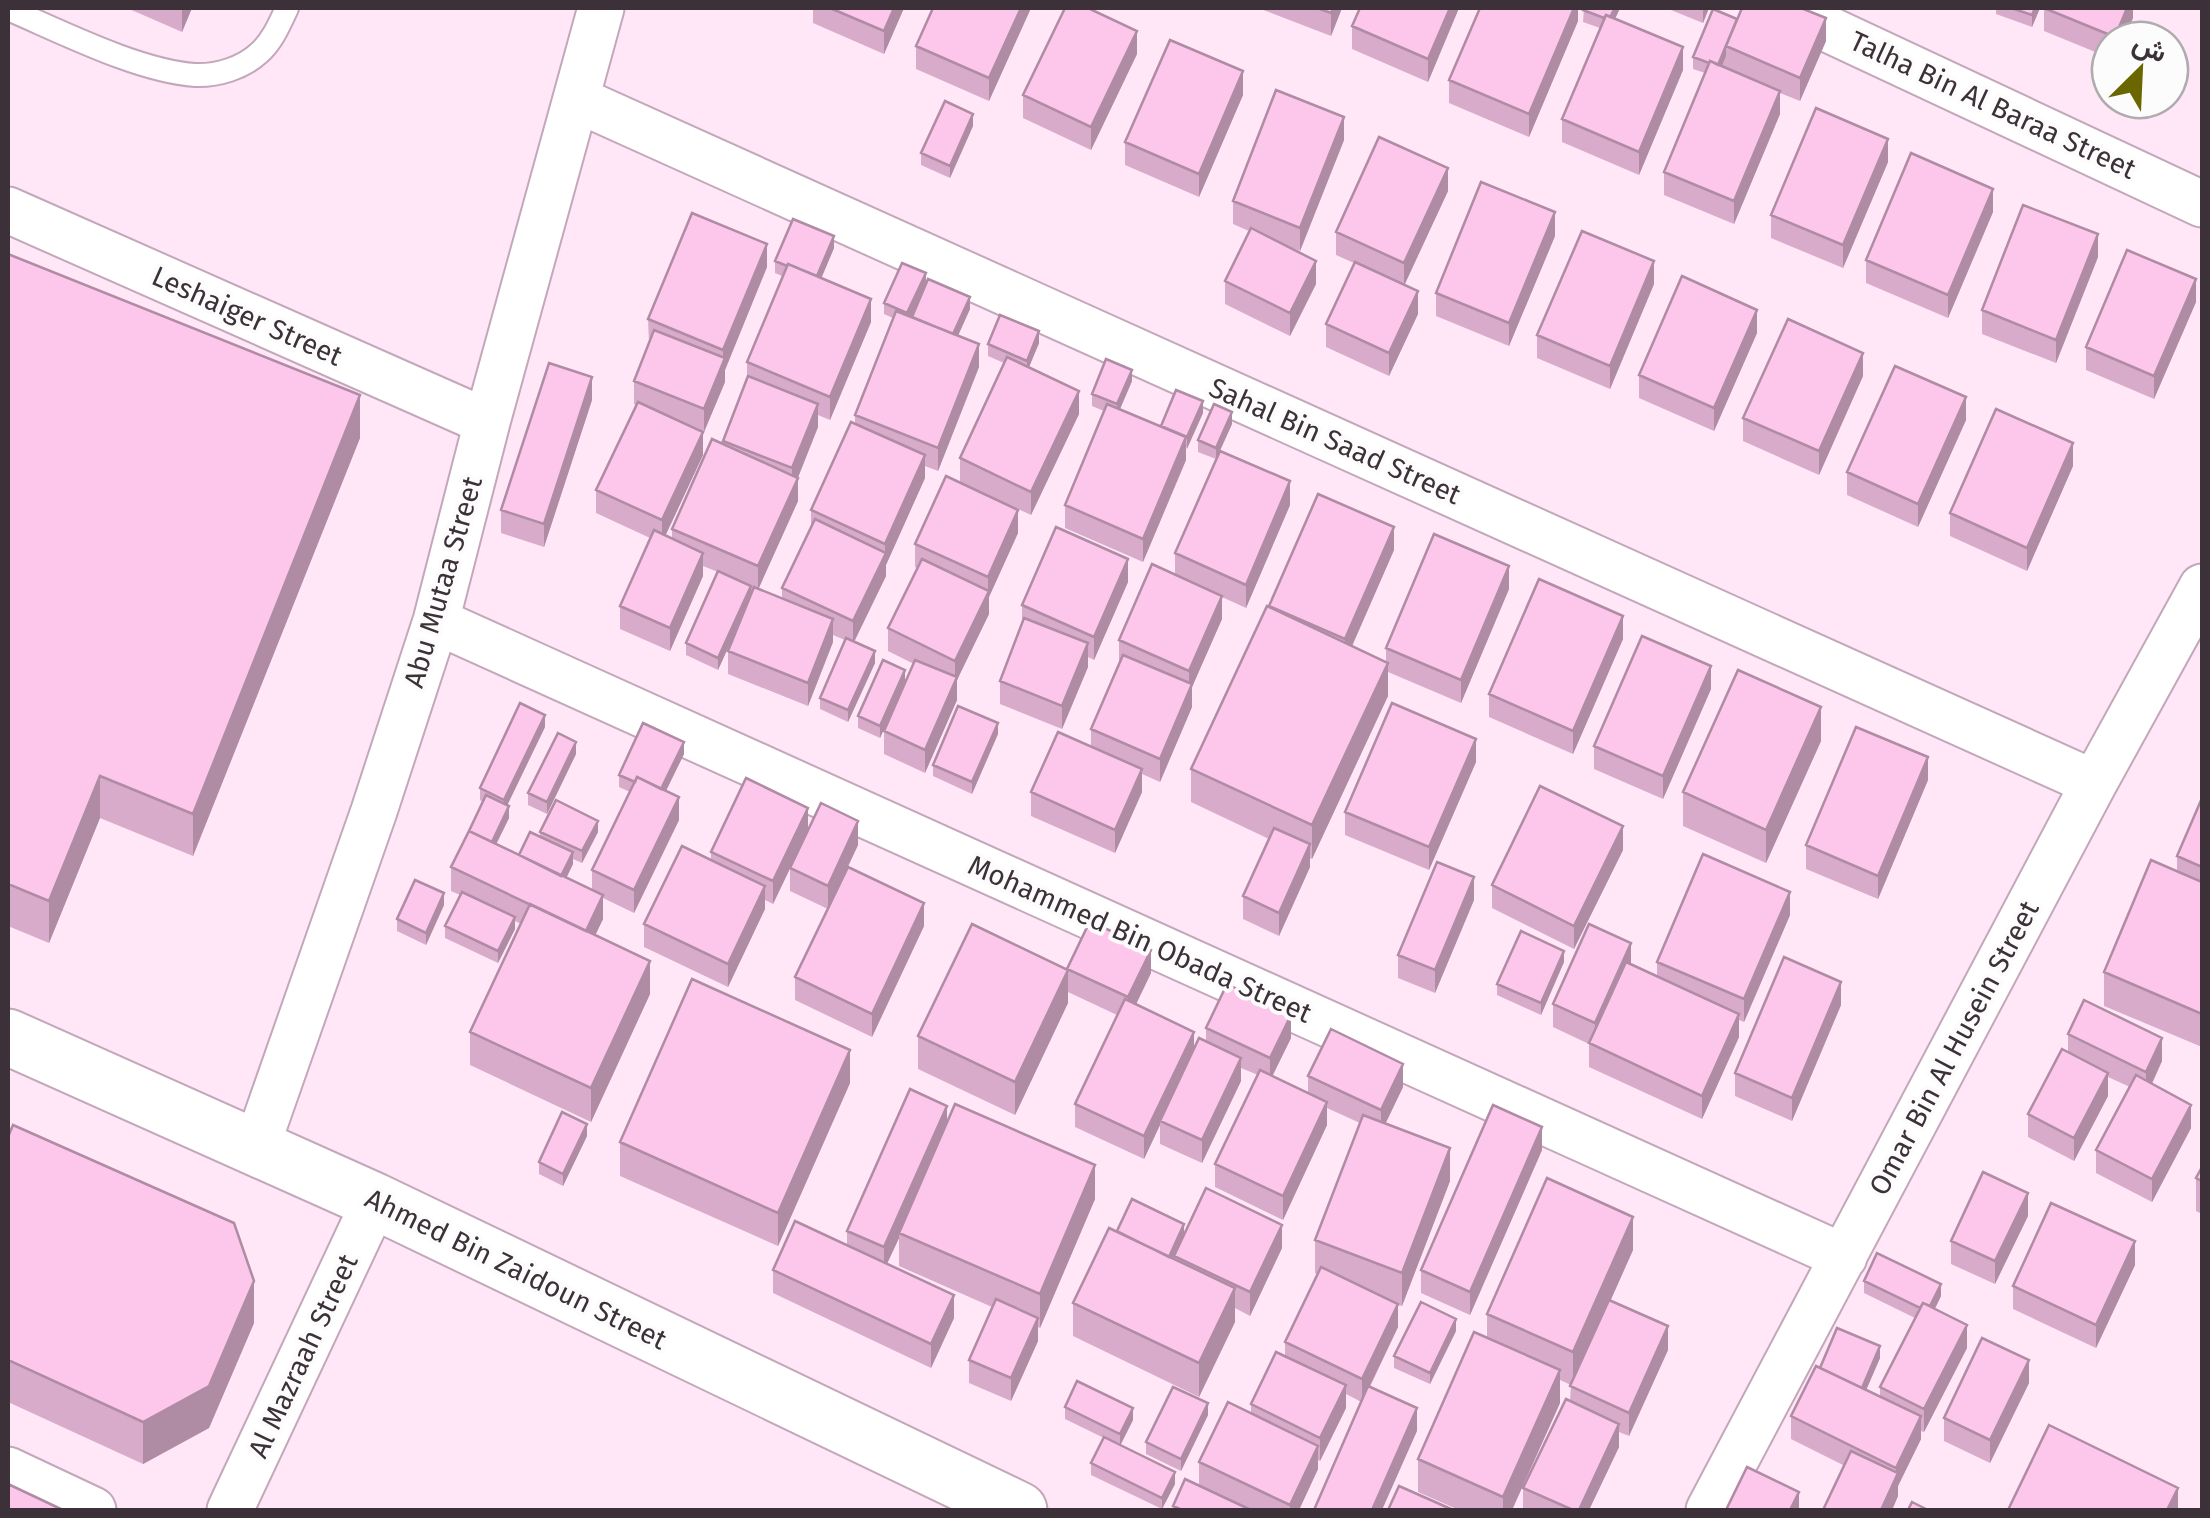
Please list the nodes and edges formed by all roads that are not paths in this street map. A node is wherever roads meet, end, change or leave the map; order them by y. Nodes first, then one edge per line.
1 (287, 8) edge
2 (601, 8) edge
3 (1783, 8) edge
4 (8, 9) edge
5 (1863, 24) edge
6 (576, 99) junction
7 (2202, 204) edge
8 (8, 210) edge
9 (487, 422) junction
10 (2202, 587) edge
11 (436, 622) junction
12 (2094, 783) junction
13 (8, 1037) edge
14 (256, 1148) junction
15 (376, 1202) junction
16 (1844, 1257) junction
17 (8, 1470) edge
18 (93, 1510) edge
19 (230, 1510) edge
20 (1020, 1510) edge
21 (1709, 1510) edge

1 - 4 lane
2 - 6 street, Abu Mutaa Street
3 - 5 street, Talha Bin Al Baraa Street
5 - 7 street, Talha Bin Al Baraa Street
6 - 9 street, Abu Mutaa Street
6 - 12 street, Sahal Bin Saad Street
8 - 9 street, Leshaiger Street
9 - 11 street, Abu Mutaa Street
10 - 12 street, Omar Bin Al Husein Street
11 - 14 street, Abu Mutaa Street
11 - 16 street, Mohammed Bin Obada Street
12 - 16 street, Omar Bin Al Husein Street
13 - 14 street, Ahmed Bin Zaidoun Street
14 - 15 street, Ahmed Bin Zaidoun Street
15 - 19 street, Al Mazraah Street
15 - 20 street, Ahmed Bin Zaidoun Street
16 - 21 street, Omar Bin Al Husein Street
17 - 18 street

